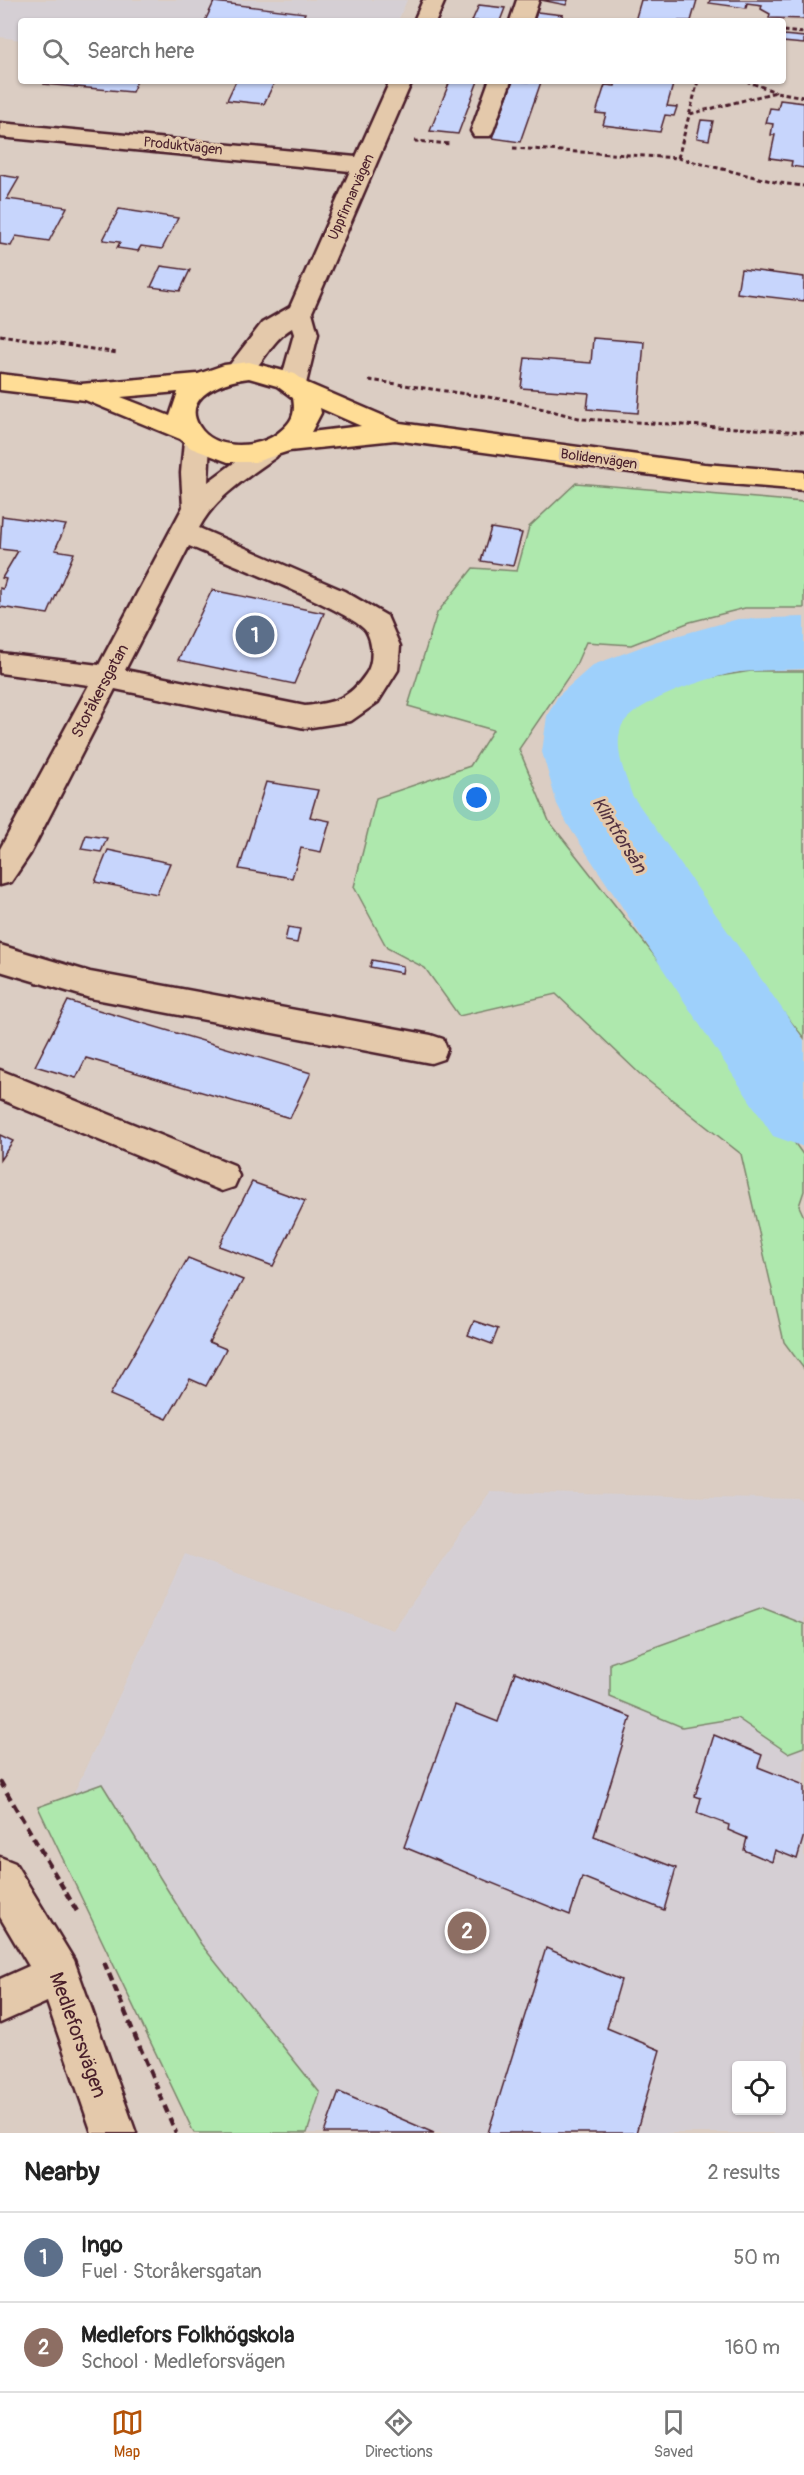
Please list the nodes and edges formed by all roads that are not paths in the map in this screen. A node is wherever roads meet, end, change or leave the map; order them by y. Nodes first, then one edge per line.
1 (434, 0) edge
2 (528, 0) edge
3 (426, 18) edge
4 (522, 18) edge
5 (399, 84) edge
6 (499, 84) edge
7 (0, 130) edge
8 (482, 131) dead end
9 (365, 165) junction
10 (300, 312) junction
11 (238, 371) junction
12 (0, 382) edge
13 (204, 382) junction
14 (297, 387) junction
15 (81, 392) junction
16 (395, 431) junction
17 (193, 436) junction
18 (277, 447) junction
19 (804, 481) edge
20 (196, 507) junction
21 (183, 532) junction
22 (0, 663) edge
23 (107, 677) junction
24 (0, 873) edge
25 (0, 958) edge
26 (431, 1049) dead end
27 (0, 1084) edge
28 (222, 1176) dead end
29 (0, 1878) edge
30 (59, 1975) junction
31 (0, 2001) edge
32 (114, 2133) edge

1 - 3 street
2 - 4 street
5 - 9 street, Uppfinnarvägen
6 - 8 street
7 - 9 street, Produktvägen
9 - 10 street, Uppfinnarvägen
10 - 11 street
10 - 14 street
11 - 13 main road, Bolidenvägen
11 - 14 main road, Bolidenvägen
12 - 15 main road, Bolidenvägen
13 - 15 main road, Bolidenvägen
13 - 17 main road, Bolidenvägen
14 - 16 main road, Bolidenvägen
14 - 18 main road
15 - 17 main road, Bolidenvägen
16 - 18 main road, Bolidenvägen
16 - 19 main road, Bolidenvägen
17 - 18 main road, Bolidenvägen
17 - 20 street
18 - 20 street, Storåkersgatan
20 - 21 street, Storåkersgatan
21 - 23 street, Storåkersgatan
21 - 23 street
22 - 23 street
23 - 24 street, Storåkersgatan
25 - 26 street
27 - 28 street
29 - 30 street, Medleforsvägen
30 - 31 street
30 - 32 street, Medleforsvägen

